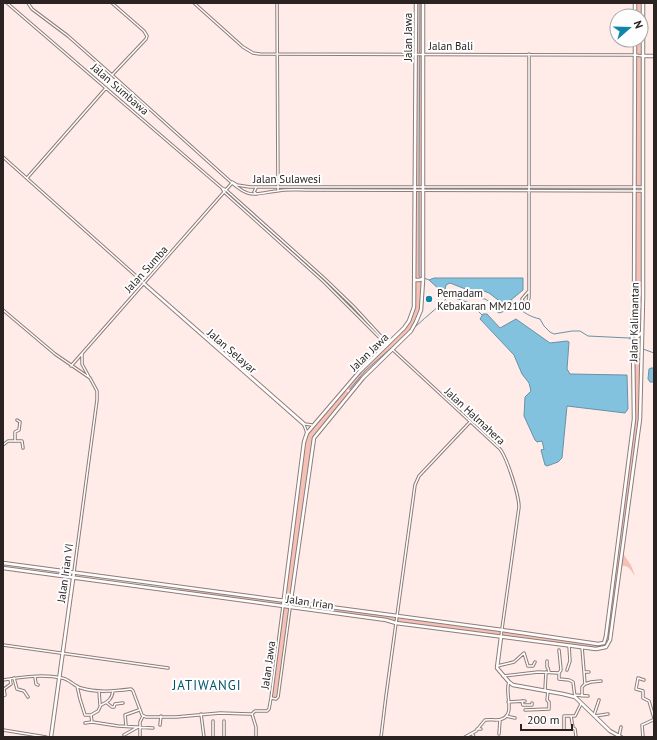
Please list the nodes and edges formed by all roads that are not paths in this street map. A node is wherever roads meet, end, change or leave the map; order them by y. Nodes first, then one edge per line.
1 (7, 3) edge
2 (28, 3) edge
3 (112, 3) edge
4 (194, 3) edge
5 (277, 3) edge
6 (416, 3) edge
7 (423, 3) edge
8 (635, 48) edge
9 (643, 48) edge
10 (277, 54) junction
11 (417, 54) junction
12 (422, 54) junction
13 (529, 54) junction
14 (635, 54) junction
15 (643, 56) junction
16 (654, 56) edge
17 (112, 75) junction
18 (106, 88) junction
19 (3, 156) edge
20 (27, 178) junction
21 (230, 181) junction
22 (232, 183) junction
23 (256, 187) junction
24 (278, 187) junction
25 (422, 187) junction
26 (529, 187) junction
27 (416, 189) junction
28 (635, 189) junction
29 (643, 189) junction
30 (278, 190) junction
31 (529, 190) junction
32 (225, 191) junction
33 (422, 191) junction
34 (257, 194) junction
35 (422, 279) junction
36 (415, 280) junction
37 (144, 283) junction
38 (528, 292) junction
39 (414, 301) junction
40 (422, 302) junction
41 (3, 310) edge
42 (642, 333) junction
43 (632, 336) junction
44 (388, 344) junction
45 (393, 350) junction
46 (83, 353) junction
47 (71, 366) junction
48 (90, 378) junction
49 (634, 395) junction
50 (641, 396) junction
51 (17, 420) dead end
52 (299, 420) junction
53 (470, 422) junction
54 (312, 425) junction
55 (307, 434) junction
56 (15, 440) junction
57 (3, 445) edge
58 (23, 448) dead end
59 (622, 512) junction
60 (627, 513) junction
61 (293, 534) junction
62 (300, 535) junction
63 (3, 563) edge
64 (3, 568) edge
65 (74, 572) junction
66 (73, 578) junction
67 (179, 586) junction
68 (178, 592) junction
69 (284, 601) junction
70 (291, 602) junction
71 (283, 606) junction
72 (290, 607) junction
73 (397, 616) junction
74 (396, 623) junction
75 (502, 630) junction
76 (501, 637) junction
77 (605, 639) junction
78 (610, 640) junction
79 (599, 644) junction
80 (3, 645) edge
81 (569, 646) junction
82 (582, 647) junction
83 (599, 649) junction
84 (559, 650) dead end
85 (63, 654) junction
86 (547, 661) dead end
87 (535, 662) dead end
88 (497, 666) junction
89 (168, 668) dead end
90 (567, 670) dead end
91 (548, 672) junction
92 (584, 672) junction
93 (589, 672) dead end
94 (559, 673) junction
95 (503, 676) junction
96 (35, 677) junction
97 (59, 677) junction
98 (14, 678) junction
99 (10, 679) junction
100 (3, 680) edge
101 (644, 680) dead end
102 (601, 681) dead end
103 (509, 682) junction
104 (585, 684) junction
105 (38, 685) dead end
106 (77, 686) junction
107 (99, 691) junction
108 (113, 691) junction
109 (547, 691) junction
110 (3, 696) edge
111 (575, 696) junction
112 (582, 696) junction
113 (588, 696) dead end
114 (28, 697) dead end
115 (271, 698) junction
116 (599, 700) dead end
117 (508, 702) junction
118 (107, 703) junction
119 (123, 703) dead end
120 (532, 703) dead end
121 (582, 703) junction
122 (101, 705) junction
123 (654, 707) edge
124 (651, 709) junction
125 (139, 710) junction
126 (525, 710) dead end
127 (201, 714) junction
128 (252, 714) junction
129 (608, 714) dead end
130 (91, 715) junction
131 (594, 715) junction
132 (143, 716) junction
133 (161, 716) junction
134 (506, 716) junction
135 (571, 716) junction
136 (515, 718) dead end
137 (500, 719) junction
138 (213, 721) dead end
139 (224, 721) dead end
140 (92, 722) junction
141 (85, 723) dead end
142 (160, 725) dead end
143 (126, 726) junction
144 (139, 727) junction
145 (621, 727) dead end
146 (153, 728) dead end
147 (477, 729) junction
148 (481, 729) dead end
149 (564, 729) dead end
150 (3, 730) edge
151 (620, 732) junction
152 (472, 733) junction
153 (624, 733) dead end
154 (499, 734) dead end
155 (124, 735) dead end
156 (46, 737) edge
157 (51, 737) edge
158 (140, 737) edge
159 (204, 737) edge
160 (213, 737) edge
161 (224, 737) edge
162 (256, 737) edge
163 (381, 737) edge
164 (465, 737) edge
165 (474, 737) edge
166 (576, 737) edge
167 (620, 737) edge
168 (643, 737) edge

1 - 18 street, Jalan Sumbawa
2 - 17 street
3 - 17 street
4 - 10 street, Jalan Bali
5 - 10 street
6 - 11 street, Jalan Jawa
7 - 12 street, Jalan Jawa
8 - 14 street, Jalan Kalimantan
9 - 15 street, Jalan Kalimantan
10 - 11 street, Jalan Bali
10 - 24 street
11 - 12 street, Jalan Bali
11 - 27 street, Jalan Jawa
12 - 13 street, Jalan Bali
12 - 25 street, Jalan Jawa
13 - 14 street, Jalan Bali
13 - 26 street
14 - 15 street, Jalan Bali
14 - 28 street, Jalan Kalimantan
15 - 16 street, Jalan Bali
15 - 29 street, Jalan Kalimantan
17 - 21 street
18 - 20 street
18 - 32 street, Jalan Sumbawa
19 - 20 street, Jalan Selayar
20 - 37 street, Jalan Selayar
21 - 22 street, Jalan Sulawesi
21 - 23 street, Jalan Sulawesi
22 - 32 street, Jalan Sumba
22 - 34 street, Jalan Sulawesi
23 - 24 street, Jalan Sulawesi
23 - 34 street
24 - 27 street, Jalan Sulawesi
24 - 30 street
25 - 26 street, Jalan Sulawesi
25 - 27 street, Jalan Sulawesi
25 - 33 street, Jalan Jawa
26 - 28 street, Jalan Sulawesi
26 - 31 street
27 - 30 street, Jalan Sulawesi
27 - 33 street, Jalan Sulawesi
27 - 36 street, Jalan Jawa
28 - 29 street, Jalan Sulawesi
28 - 31 street, Jalan Sulawesi
28 - 43 street, Jalan Kalimantan
29 - 42 street, Jalan Kalimantan
30 - 34 street, Jalan Sulawesi
31 - 33 street, Jalan Sulawesi
31 - 38 street
32 - 37 street, Jalan Sumba
32 - 44 street, Jalan Sumbawa
33 - 35 street, Jalan Jawa
35 - 36 street
35 - 40 street, Jalan Jawa
36 - 39 street, Jalan Jawa
37 - 46 street, Jalan Sumba
37 - 52 street, Jalan Selayar
38 - 38 street
39 - 40 street
39 - 44 street, Jalan Jawa
40 - 45 street, Jalan Jawa
41 - 47 street
42 - 43 street
42 - 50 street, Jalan Kalimantan
43 - 49 street, Jalan Kalimantan
44 - 54 street, Jalan Jawa
45 - 53 street, Jalan Halmahera
45 - 62 street, Jalan Jawa
46 - 47 street, Jalan Sumba
46 - 48 street
47 - 48 street
48 - 65 street, Jalan Irian VI
49 - 50 street
49 - 59 street, Jalan Kalimantan
50 - 60 street, Jalan Kalimantan
51 - 56 street
52 - 54 street, Jalan Selayar
52 - 55 street, Jalan Selayar
53 - 73 street
53 - 75 street, Jalan Halmahera
54 - 55 street, Jalan Jawa
55 - 61 street, Jalan Jawa
56 - 57 street
56 - 58 street
59 - 60 street
59 - 77 street, Jalan Kalimantan
60 - 78 street, Jalan Kalimantan
61 - 62 street
61 - 69 street, Jalan Jawa
62 - 70 street, Jalan Jawa
63 - 65 street, Jalan Irian
64 - 66 street, Jalan Irian
65 - 66 street, Jalan Irian VI
65 - 67 street, Jalan Irian
66 - 68 street, Jalan Irian
66 - 85 street, Jalan Irian VI
67 - 68 street
67 - 69 street, Jalan Irian
68 - 71 street, Jalan Irian
69 - 70 street, Jalan Irian
69 - 71 street, Jalan Jawa
70 - 72 street, Jalan Jawa
70 - 73 street, Jalan Irian
71 - 72 street, Jalan Irian
71 - 115 street, Jalan Jawa
72 - 74 street, Jalan Irian
72 - 115 street, Jalan Jawa
73 - 74 street
73 - 75 street, Jalan Irian
74 - 76 street, Jalan Irian
74 - 163 street
75 - 76 street, Jalan Halmahera
75 - 79 street, Jalan Irian
76 - 81 street, Jalan Irian
76 - 88 street
77 - 78 street
77 - 79 street
78 - 83 street
79 - 83 street
80 - 85 street
81 - 82 street, Jalan Irian
81 - 90 street
82 - 83 street, Jalan Irian
82 - 92 street
84 - 94 street
85 - 89 street
85 - 97 street, Jalan Irian VI
86 - 91 street
87 - 88 street
88 - 95 street
91 - 94 street
91 - 95 street
91 - 109 street
92 - 93 street
92 - 104 street
94 - 111 street
95 - 103 street
96 - 97 street
96 - 98 street
96 - 105 street
97 - 106 street
97 - 157 street, Jalan Irian VI
98 - 99 street
98 - 114 street
99 - 100 street
99 - 110 street
101 - 124 street
102 - 104 street
103 - 109 street
103 - 117 street
104 - 112 street
106 - 107 street
106 - 130 street
107 - 108 street
107 - 122 street
108 - 118 street
108 - 125 street
109 - 111 street
109 - 126 street
111 - 112 street
111 - 121 street
112 - 113 street
115 - 128 street
116 - 131 street
117 - 120 street
117 - 134 street
118 - 119 street
118 - 122 street
121 - 131 street
121 - 135 street
122 - 130 street
123 - 124 street
124 - 168 street
125 - 132 street
125 - 143 street
127 - 128 street
127 - 133 street
127 - 159 street
128 - 162 street
129 - 131 street
130 - 140 street
131 - 167 street
132 - 133 street
132 - 144 street
133 - 142 street
134 - 136 street
134 - 137 street
135 - 149 street
135 - 166 street
137 - 147 street
137 - 154 street
138 - 160 street
139 - 161 street
140 - 141 street
140 - 143 street
143 - 144 street
144 - 146 street
144 - 155 street
144 - 158 street
145 - 151 street
147 - 148 street
147 - 152 street
150 - 156 street
151 - 153 street
151 - 167 street
152 - 164 street
152 - 165 street

